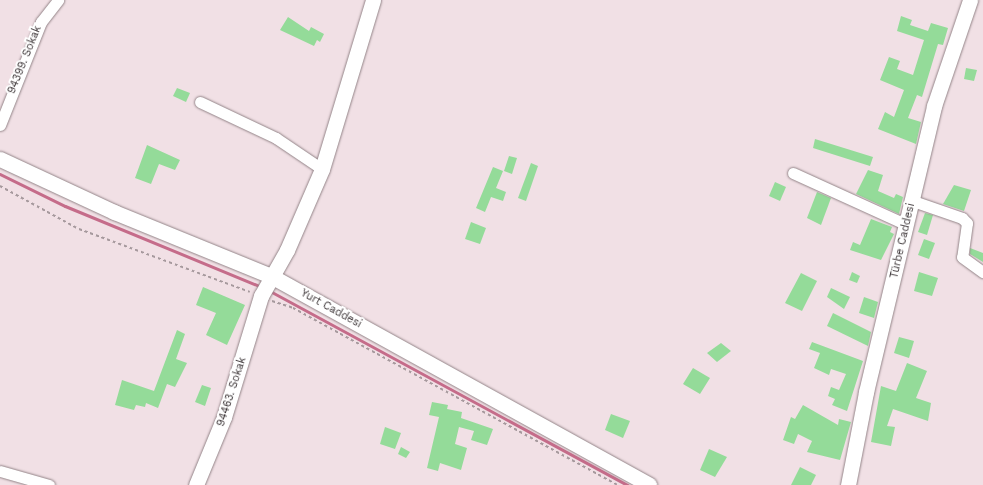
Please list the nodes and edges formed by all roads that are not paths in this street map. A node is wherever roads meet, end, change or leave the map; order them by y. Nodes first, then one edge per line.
1 (58, 0) edge
2 (373, 0) edge
3 (970, 0) edge
4 (200, 102) dead end
5 (0, 125) edge
6 (0, 159) edge
7 (322, 169) junction
8 (793, 173) dead end
9 (913, 201) junction
10 (907, 225) junction
11 (983, 272) edge
12 (271, 276) junction
13 (0, 471) edge
14 (49, 485) edge
15 (196, 485) edge
16 (649, 485) edge
17 (848, 485) edge

1 - 5 street, 94399. Sokak
2 - 7 street, 94463. Sokak
3 - 9 street, Türbe Caddesi
4 - 7 street
6 - 12 street, Yurt Caddesi
7 - 12 street, 94463. Sokak
8 - 10 street
9 - 10 street, Türbe Caddesi
9 - 11 street
10 - 17 street, Türbe Caddesi
12 - 15 street, 94463. Sokak
12 - 16 street, Yurt Caddesi
13 - 14 street

